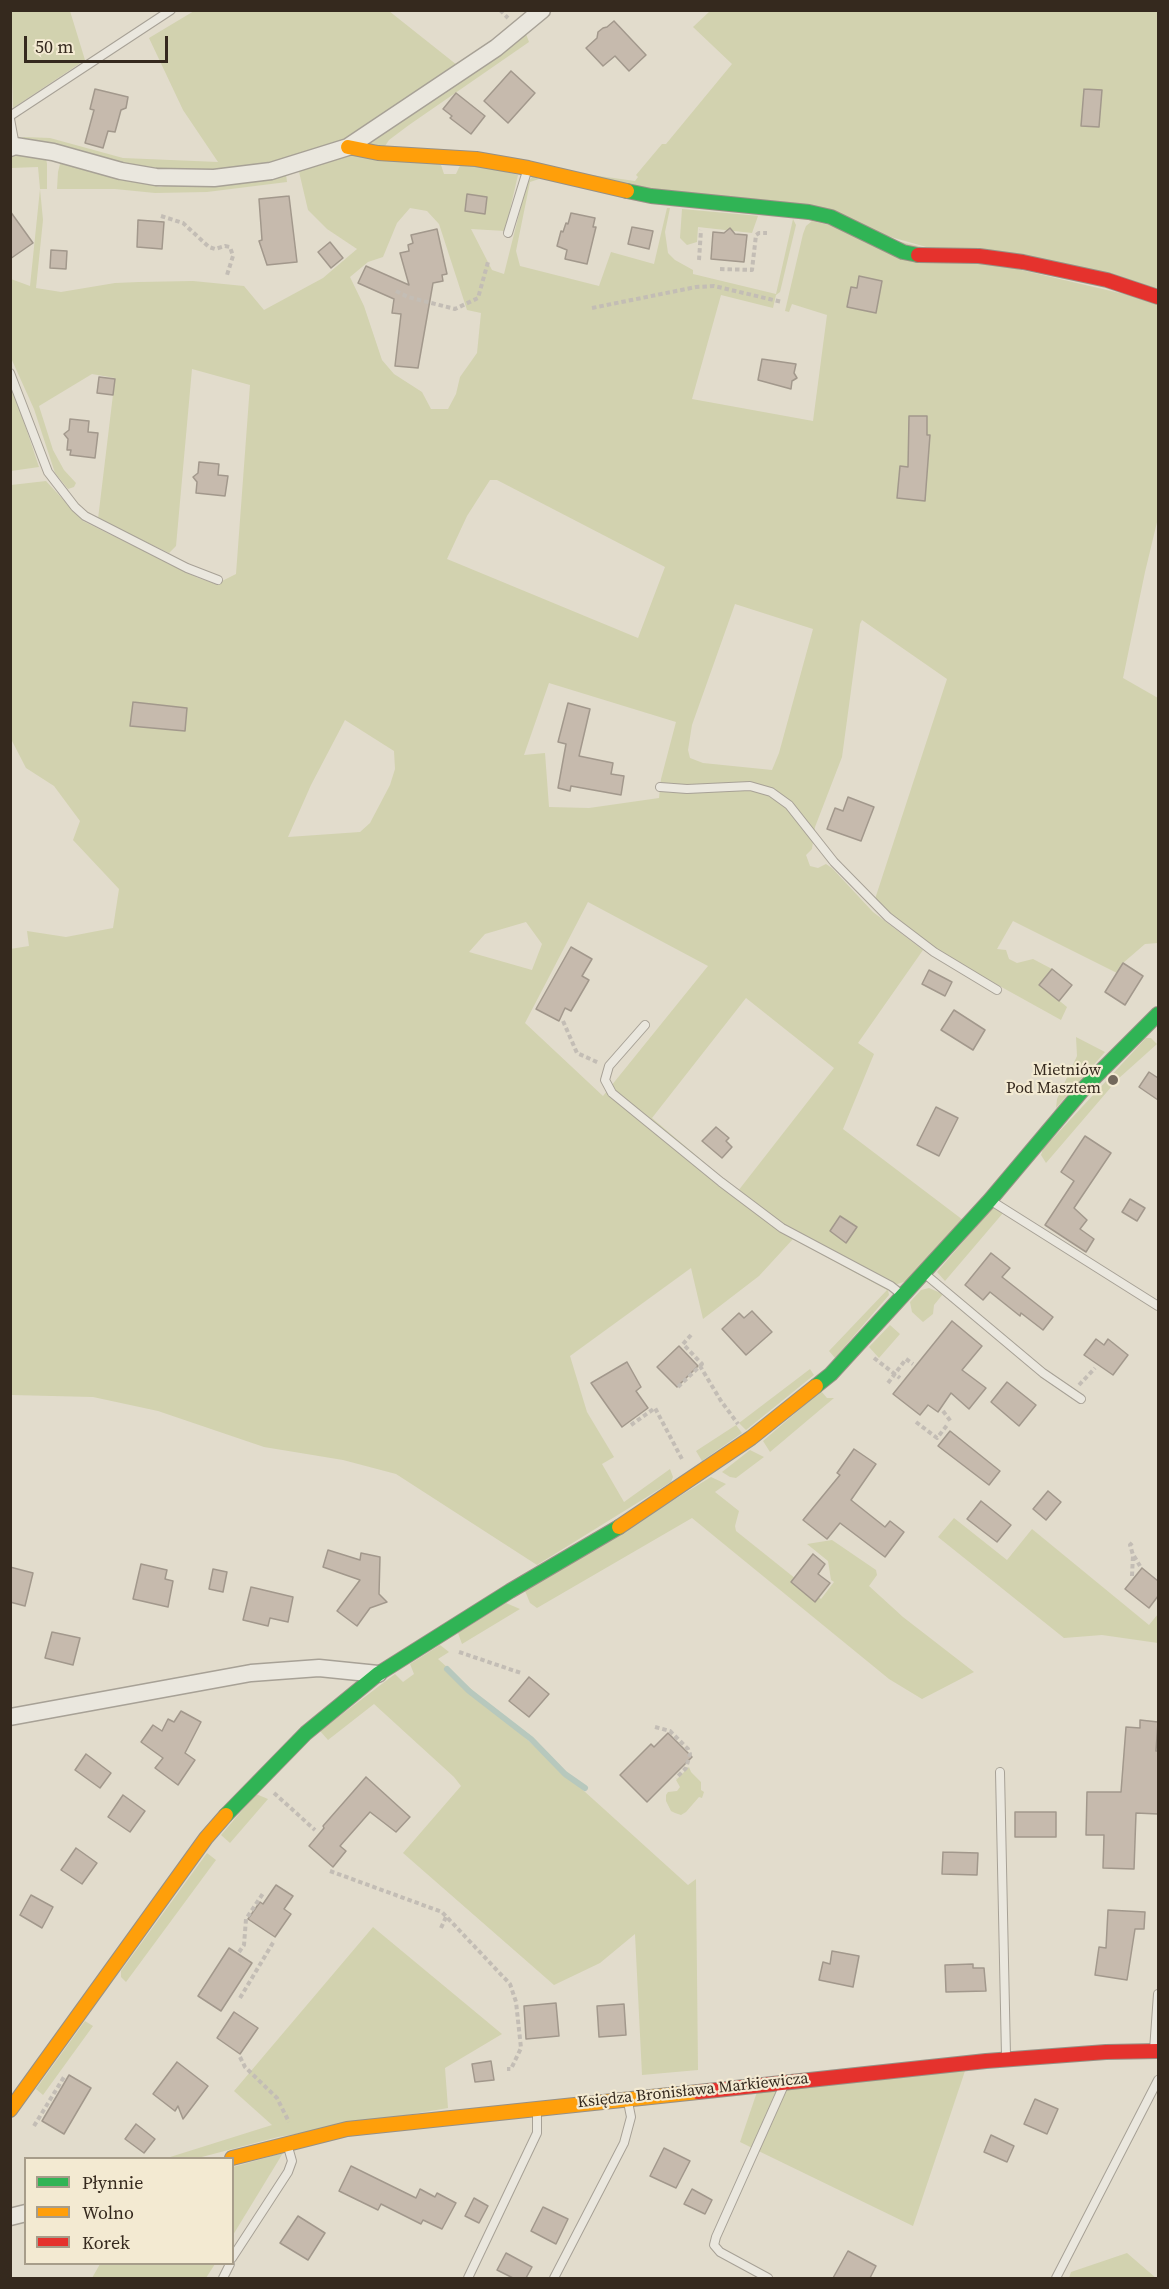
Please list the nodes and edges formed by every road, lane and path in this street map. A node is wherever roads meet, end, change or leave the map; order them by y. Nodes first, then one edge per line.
1 (171, 10) edge
2 (542, 10) edge
3 (10, 118) edge
4 (13, 147) edge
5 (348, 147) junction
6 (528, 168) junction
7 (161, 216) dead end
8 (701, 230) dead end
9 (508, 233) dead end
10 (767, 233) dead end
11 (699, 260) dead end
12 (488, 262) dead end
13 (720, 269) dead end
14 (227, 276) dead end
15 (396, 291) dead end
16 (1158, 297) edge
17 (782, 302) dead end
18 (592, 308) dead end
19 (10, 373) edge
20 (218, 580) dead end
21 (660, 787) dead end
22 (997, 990) dead end
23 (1158, 1014) edge
24 (563, 1021) dead end
25 (645, 1025) dead end
26 (602, 1065) dead end
27 (990, 1200) junction
28 (924, 1274) junction
29 (904, 1296) junction
30 (1158, 1306) edge
31 (691, 1335) dead end
32 (877, 1360) dead end
33 (913, 1364) dead end
34 (700, 1366) junction
35 (1095, 1368) dead end
36 (895, 1374) junction
37 (900, 1378) dead end
38 (888, 1383) dead end
39 (678, 1387) dead end
40 (1077, 1387) dead end
41 (1081, 1399) dead end
42 (943, 1411) dead end
43 (916, 1422) dead end
44 (738, 1424) dead end
45 (631, 1425) dead end
46 (682, 1460) dead end
47 (1133, 1542) dead end
48 (1133, 1555) junction
49 (1140, 1566) dead end
50 (1132, 1576) dead end
51 (459, 1652) dead end
52 (521, 1673) dead end
53 (378, 1674) junction
54 (10, 1717) edge
55 (655, 1727) dead end
56 (1000, 1772) dead end
57 (676, 1778) dead end
58 (274, 1793) dead end
59 (315, 1830) dead end
60 (330, 1872) dead end
61 (264, 1892) dead end
62 (446, 1917) junction
63 (441, 1928) dead end
64 (274, 1941) dead end
65 (239, 1952) dead end
66 (1158, 1994) edge
67 (240, 1998) dead end
68 (1156, 2051) edge
69 (240, 2057) dead end
70 (1006, 2060) junction
71 (507, 2069) dead end
72 (63, 2077) dead end
73 (1158, 2080) edge
74 (785, 2082) junction
75 (627, 2098) junction
76 (537, 2108) junction
77 (10, 2110) edge
78 (288, 2121) dead end
79 (34, 2126) dead end
80 (286, 2144) junction
81 (234, 2157) edge
82 (234, 2256) edge
83 (468, 2278) edge
84 (554, 2278) edge
85 (768, 2278) edge
86 (1056, 2278) edge

1 - 3 lane
2 - 5 street
3 - 4 lane
4 - 5 street
5 - 6 street
6 - 9 lane
6 - 16 street
7 - 14 path
8 - 11 path
10 - 13 path
12 - 15 path
17 - 18 path
19 - 20 lane
21 - 22 lane
23 - 27 street
24 - 26 path
25 - 29 lane
27 - 28 street
27 - 30 lane
28 - 29 street
28 - 41 lane
29 - 53 street
31 - 34 path
32 - 36 path
33 - 36 path
34 - 39 path
34 - 44 path
35 - 40 path
36 - 37 path
36 - 38 path
42 - 43 path
45 - 46 path
47 - 48 path
48 - 49 path
48 - 50 path
51 - 52 path
53 - 54 street
53 - 77 street
55 - 57 path
56 - 70 lane
58 - 59 path
60 - 62 path
61 - 65 path
62 - 63 path
62 - 71 path
64 - 67 path
66 - 68 lane
68 - 70 street, Księdza Bronisława Markiewicza
69 - 78 path
70 - 74 street, Księdza Bronisława Markiewicza
72 - 79 path
73 - 86 lane
74 - 75 street, Księdza Bronisława Markiewicza
74 - 85 lane
75 - 76 street, Księdza Bronisława Markiewicza
75 - 84 lane
76 - 80 street, Księdza Bronisława Markiewicza
76 - 83 lane
80 - 81 street, Księdza Bronisława Markiewicza
80 - 82 lane

